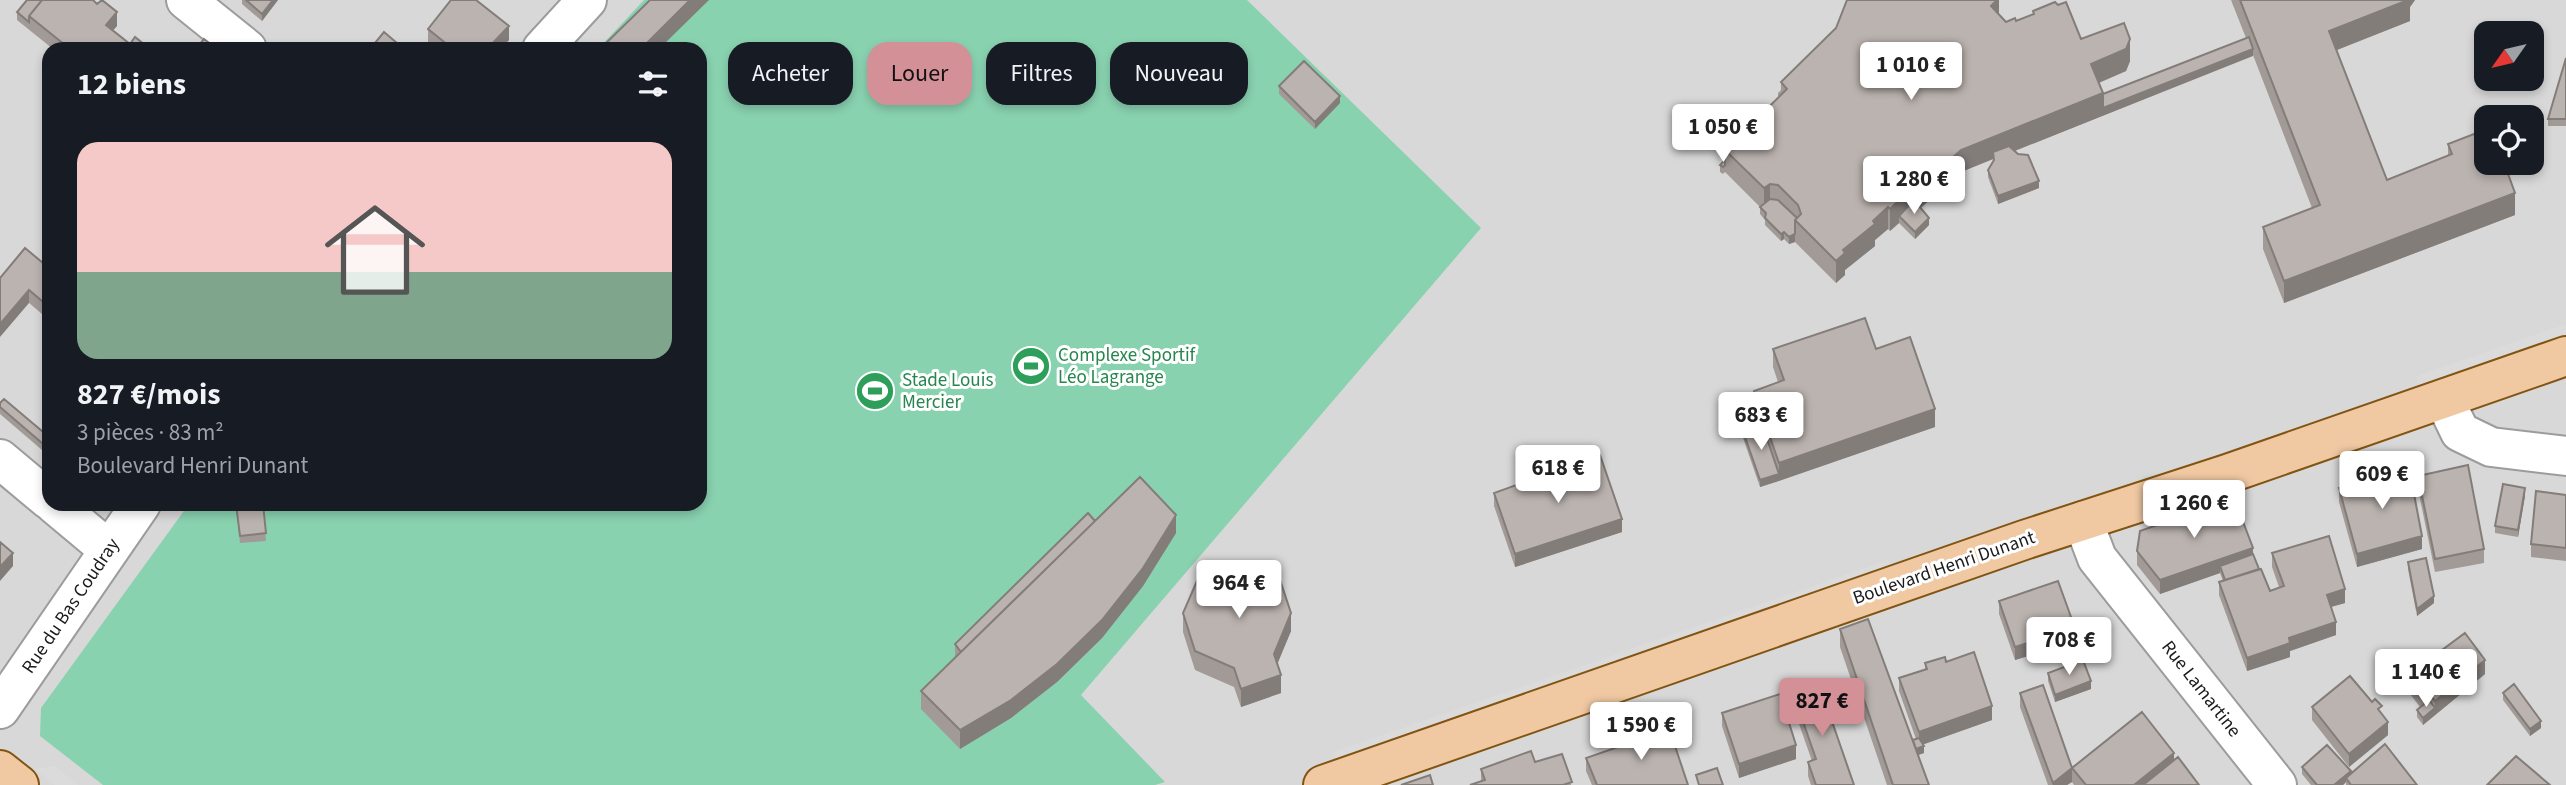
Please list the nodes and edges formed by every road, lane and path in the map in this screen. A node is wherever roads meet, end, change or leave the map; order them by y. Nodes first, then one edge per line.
1 (186, 0) edge
2 (587, 0) edge
3 (238, 42) edge
4 (548, 42) edge
5 (2566, 356) edge
6 (2444, 399) junction
7 (2566, 456) edge
8 (0, 459) edge
9 (42, 494) edge
10 (62, 511) edge
11 (136, 511) edge
12 (2083, 521) junction
13 (108, 550) junction
14 (0, 709) edge
15 (0, 770) edge
16 (19, 785) edge
17 (1323, 785) edge
18 (2277, 785) edge

1 - 3 street
2 - 4 street
5 - 6 main road, Boulevard Henri Dunant
6 - 7 street
6 - 12 main road, Boulevard Henri Dunant
8 - 9 street
10 - 13 street
11 - 13 street, Rue du Bas Coudray
12 - 17 main road, Boulevard Henri Dunant
12 - 18 street, Rue Lamartine
13 - 14 street, Rue du Bas Coudray
15 - 16 main road

